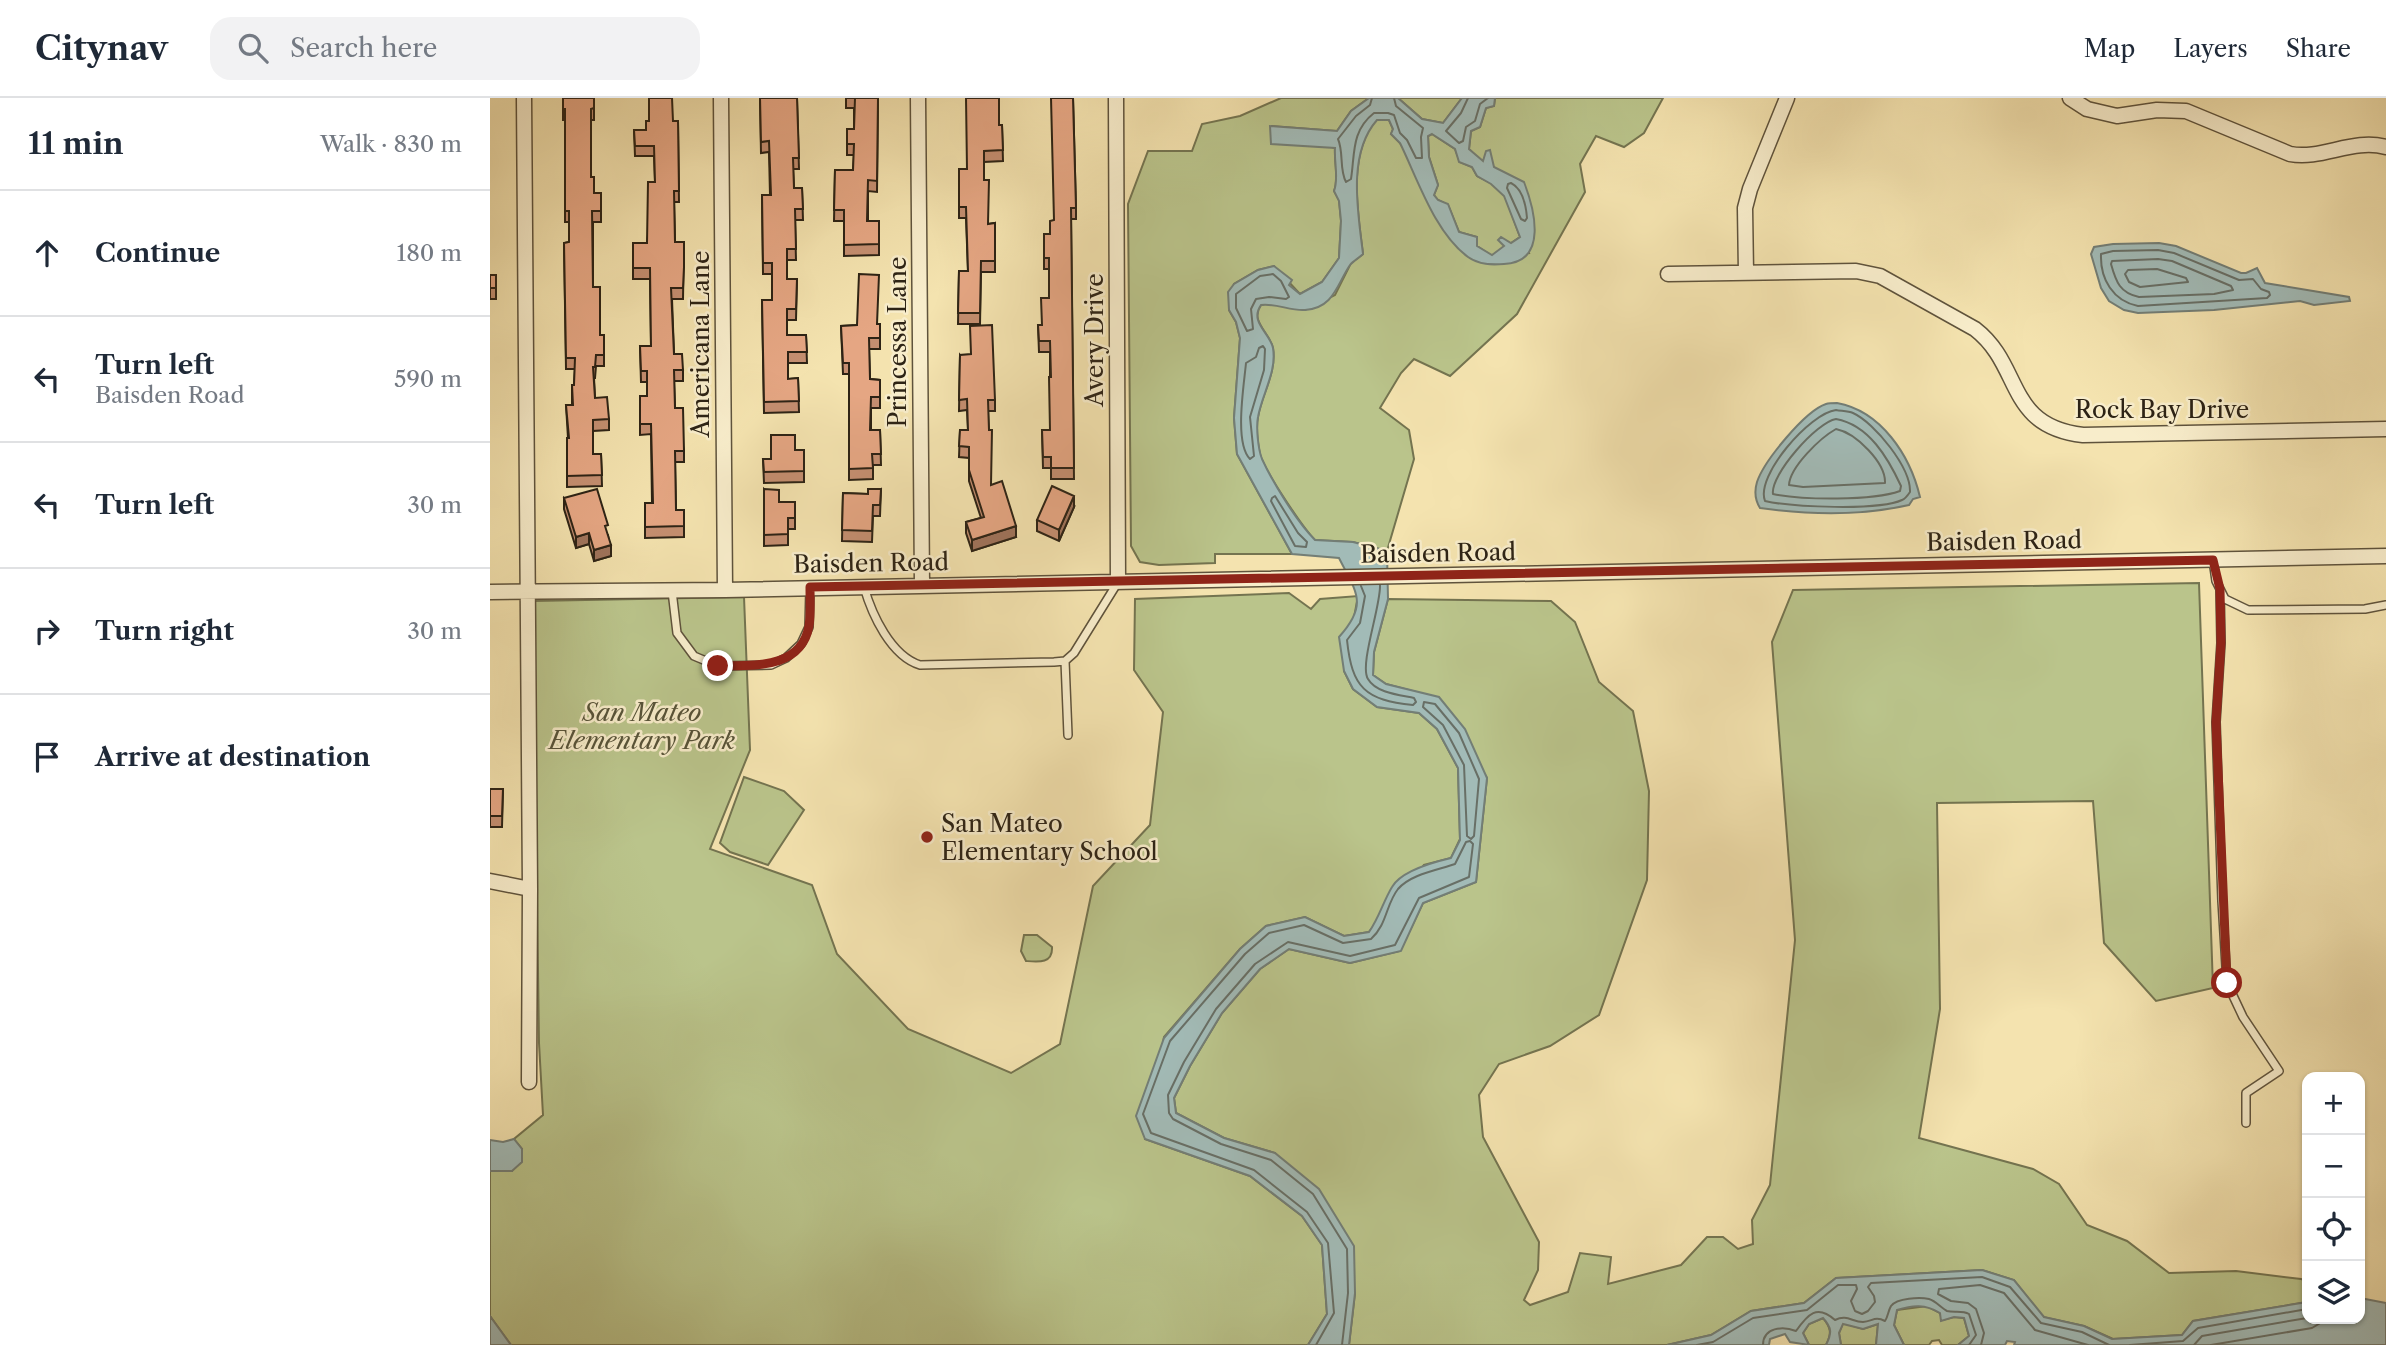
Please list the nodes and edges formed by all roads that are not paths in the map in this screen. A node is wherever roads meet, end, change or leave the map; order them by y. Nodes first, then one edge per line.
1 (524, 98) edge
2 (721, 98) edge
3 (918, 98) edge
4 (1116, 98) edge
5 (1787, 98) edge
6 (2070, 98) edge
7 (2386, 148) edge
8 (1746, 273) junction
9 (1668, 274) dead end
10 (2386, 429) edge
11 (2386, 556) edge
12 (2213, 560) junction
13 (1118, 582) junction
14 (922, 585) junction
15 (864, 586) junction
16 (810, 587) junction
17 (2220, 589) junction
18 (672, 590) junction
19 (724, 590) junction
20 (490, 592) edge
21 (527, 592) junction
22 (2386, 605) edge
23 (1065, 661) junction
24 (1068, 735) dead end
25 (490, 881) edge
26 (530, 889) junction
27 (529, 1082) dead end
28 (2246, 1123) dead end

1 - 21 street
2 - 19 street, Americana Lane
3 - 14 street, Princessa Lane
4 - 13 street, Avery Drive
5 - 8 street
6 - 7 street
8 - 9 street, Rock Bay Drive
8 - 10 street, Rock Bay Drive
11 - 12 street, Baisden Road
12 - 13 street, Baisden Road
12 - 17 lane
13 - 14 street, Baisden Road
13 - 23 lane
14 - 15 street, Baisden Road
15 - 16 street, Baisden Road
15 - 23 lane
16 - 18 lane
16 - 19 street, Baisden Road
17 - 22 lane
17 - 28 lane
18 - 19 street, Baisden Road
18 - 21 street, Baisden Road
20 - 21 street, Baisden Road
21 - 26 street
23 - 24 lane
25 - 26 street
26 - 27 street

